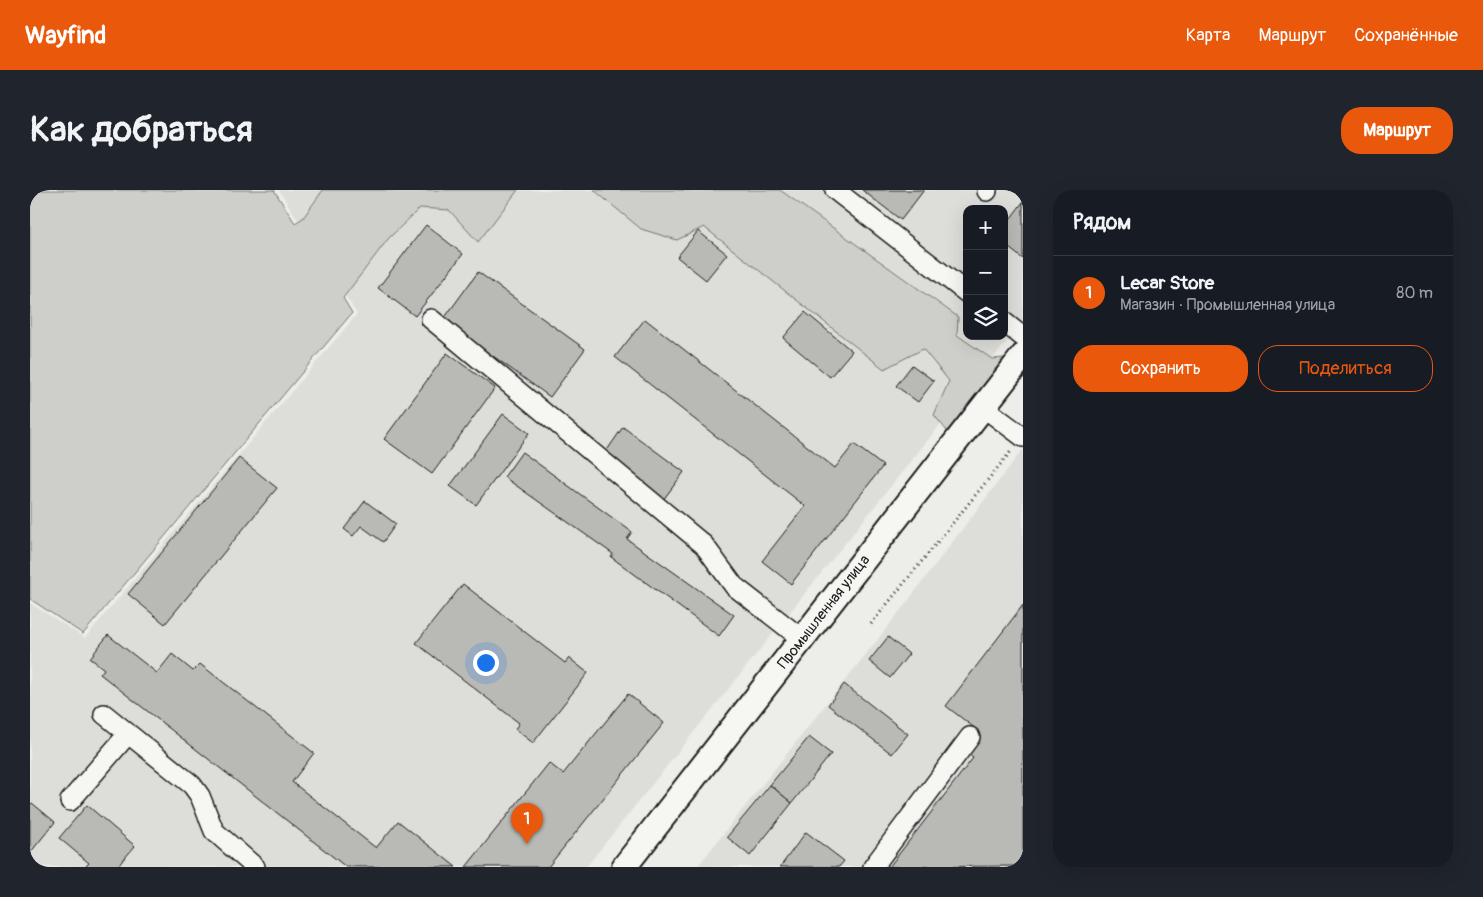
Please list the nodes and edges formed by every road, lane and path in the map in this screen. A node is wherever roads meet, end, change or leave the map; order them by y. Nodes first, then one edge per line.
1 (835, 190) edge
2 (963, 290) edge
3 (431, 319) dead end
4 (1008, 325) edge
5 (1023, 337) edge
6 (1023, 356) edge
7 (983, 407) junction
8 (1023, 437) edge
9 (871, 624) dead end
10 (802, 639) junction
11 (104, 714) dead end
12 (127, 735) junction
13 (970, 737) dead end
14 (70, 801) dead end
15 (255, 867) edge
16 (624, 867) edge
17 (873, 867) edge

1 - 2 lane
3 - 10 lane
4 - 5 lane
6 - 7 main road, Промышленная улица
7 - 8 lane
7 - 10 main road, Промышленная улица
8 - 9 path
10 - 16 main road, Промышленная улица
11 - 12 lane
12 - 14 lane
12 - 15 lane
13 - 17 lane

